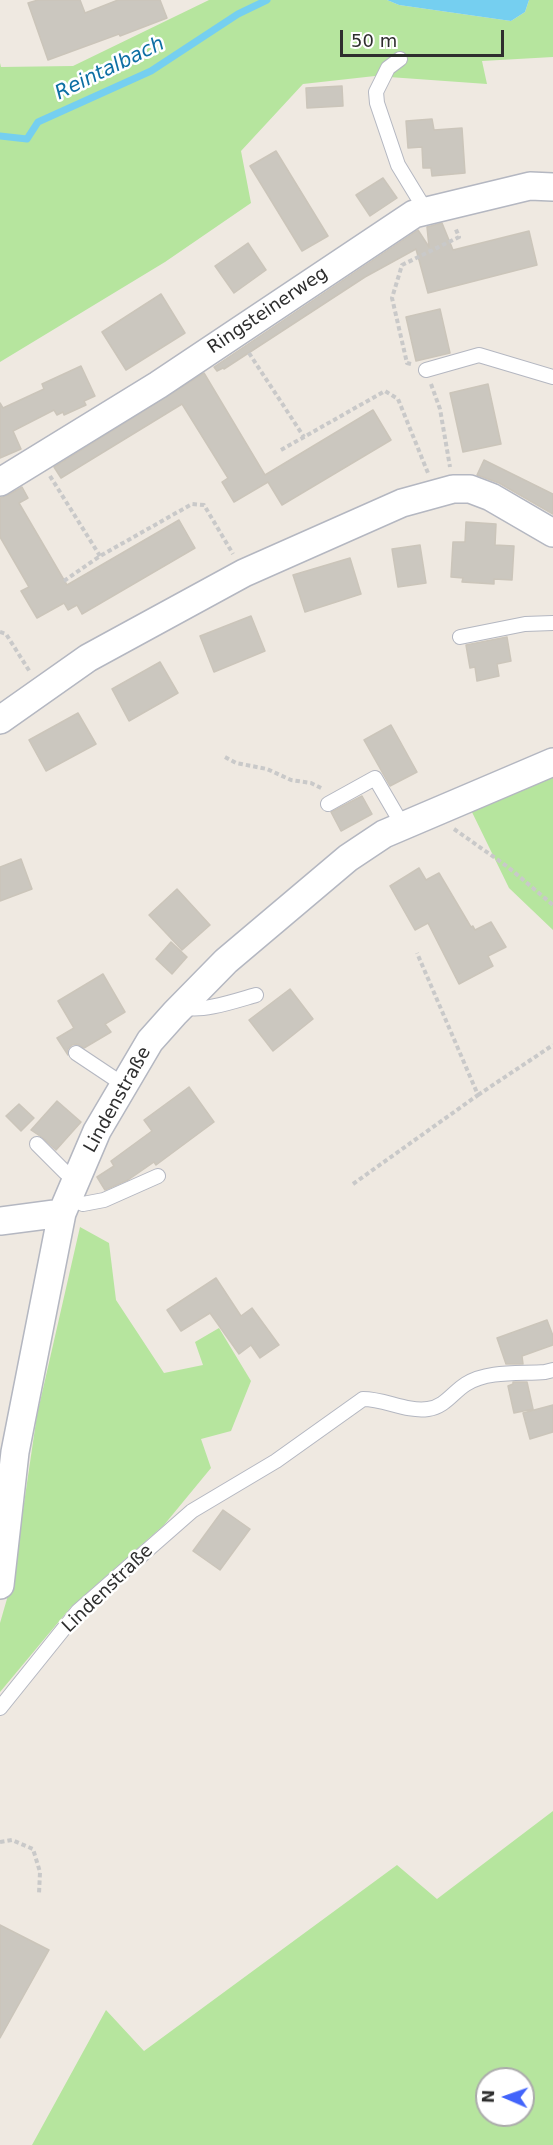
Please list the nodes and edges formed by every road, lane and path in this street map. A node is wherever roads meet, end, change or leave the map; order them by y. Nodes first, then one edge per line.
1 (400, 59) dead end
2 (553, 187) edge
3 (437, 208) junction
4 (236, 333) junction
5 (426, 370) junction
6 (553, 377) edge
7 (304, 437) junction
8 (281, 450) dead end
9 (39, 458) junction
10 (0, 482) edge
11 (445, 491) junction
12 (553, 532) edge
13 (100, 556) junction
14 (244, 573) junction
15 (64, 581) dead end
16 (553, 623) edge
17 (0, 632) edge
18 (460, 637) dead end
19 (42, 691) junction
20 (0, 720) edge
21 (225, 757) dead end
22 (553, 762) edge
23 (330, 802) joint
24 (431, 813) junction
25 (403, 826) junction
26 (553, 905) edge
27 (417, 953) dead end
28 (256, 995) dead end
29 (182, 1006) junction
30 (553, 1045) edge
31 (76, 1053) dead end
32 (124, 1085) junction
33 (475, 1097) junction
34 (37, 1144) dead end
35 (159, 1176) dead end
36 (353, 1184) dead end
37 (69, 1197) junction
38 (0, 1221) edge
39 (553, 1370) edge
40 (8, 1450) edge
41 (0, 1585) edge
42 (0, 1708) edge
43 (0, 1842) edge
44 (39, 1894) dead end

1 - 3 lane
2 - 3 street, Ringsteinerweg
3 - 4 street, Ringsteinerweg
3 - 5 path
4 - 7 path
4 - 9 street, Ringsteinerweg
5 - 6 lane
5 - 11 path
7 - 8 path
7 - 11 path
9 - 10 street, Ringsteinerweg
9 - 13 path
11 - 12 street
11 - 14 street
13 - 14 path
13 - 15 path
14 - 19 street
16 - 18 lane
17 - 19 path
19 - 20 street
21 - 23 path
22 - 24 street, Lindenstraße
23 - 25 lane
24 - 25 street, Lindenstraße
24 - 26 path
25 - 29 street, Lindenstraße
27 - 33 path
28 - 29 lane
29 - 32 street, Lindenstraße
30 - 33 path
31 - 32 lane
32 - 37 street, Lindenstraße
33 - 36 path
34 - 37 lane
35 - 37 lane
37 - 38 street
37 - 40 street, Lindenstraße
39 - 42 lane, Lindenstraße
40 - 41 street, Lindenstraße
43 - 44 path

